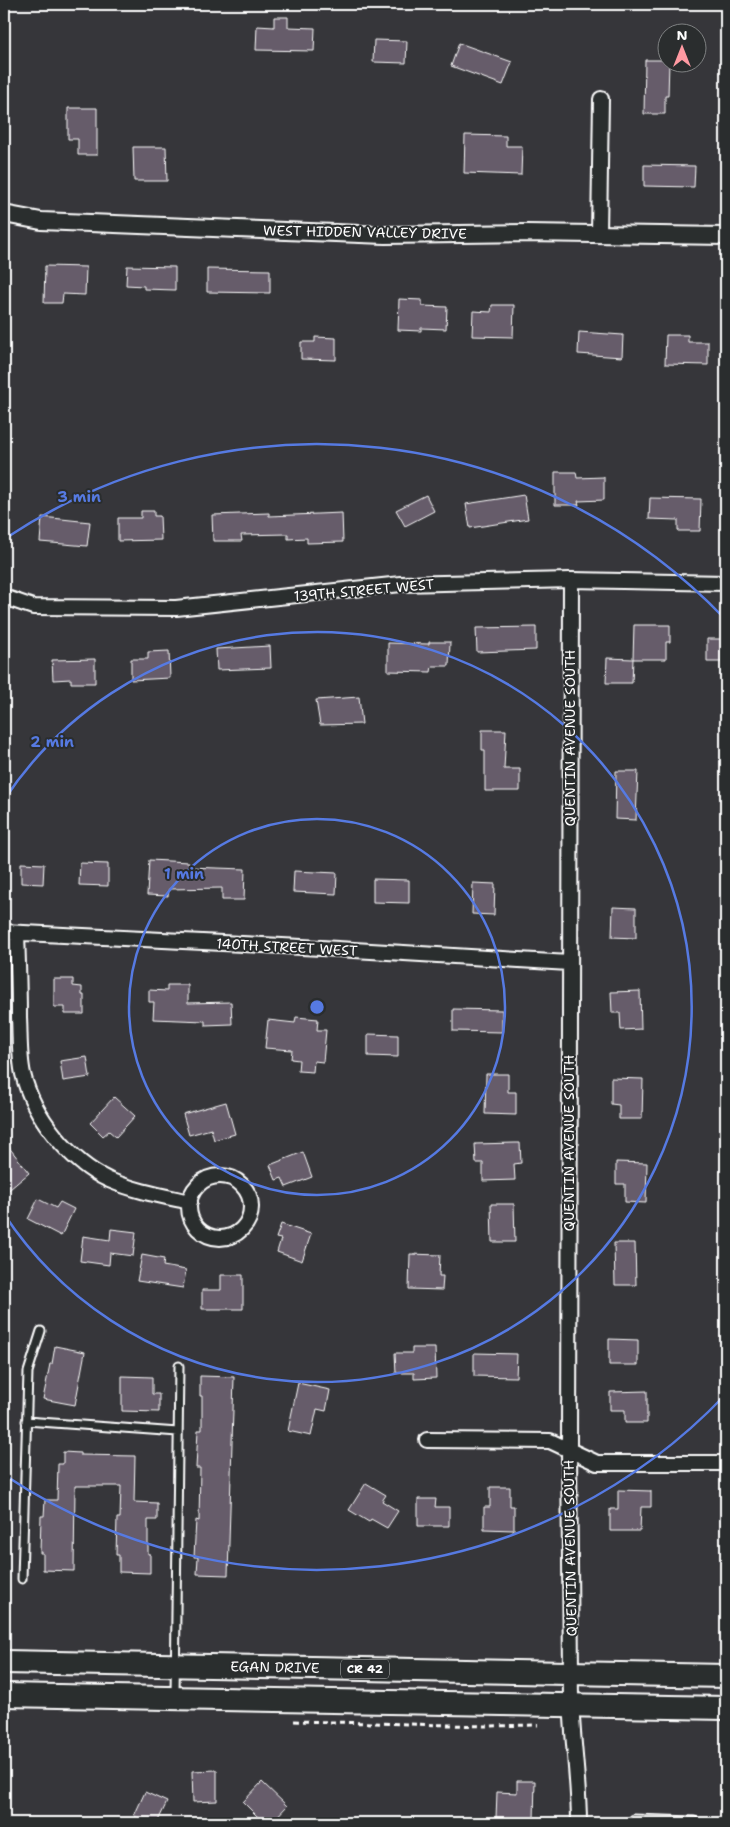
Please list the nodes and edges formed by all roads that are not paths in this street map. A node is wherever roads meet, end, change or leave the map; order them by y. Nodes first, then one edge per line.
1 (601, 100) dead end
2 (4, 214) edge
3 (599, 234) junction
4 (726, 236) edge
5 (570, 580) junction
6 (726, 583) edge
7 (4, 597) edge
8 (11, 933) edge
9 (569, 964) junction
10 (190, 1202) junction
11 (41, 1331) dead end
12 (179, 1366) dead end
13 (26, 1420) junction
14 (178, 1432) junction
15 (427, 1440) dead end
16 (569, 1450) junction
17 (726, 1463) edge
18 (22, 1579) dead end
19 (4, 1662) edge
20 (175, 1665) junction
21 (571, 1672) junction
22 (726, 1676) edge
23 (4, 1695) edge
24 (175, 1698) junction
25 (570, 1705) junction
26 (726, 1708) edge
27 (579, 1823) edge
28 (634, 1823) edge
29 (694, 1823) edge

1 - 3 street
2 - 3 street, WEST HIDDEN VALLEY DRIVE
3 - 4 street, WEST HIDDEN VALLEY DRIVE
5 - 6 street, 139TH STREET WEST
5 - 7 street, 139TH STREET WEST
5 - 9 street, QUENTIN AVENUE SOUTH
8 - 9 street, 140TH STREET WEST
8 - 10 street
9 - 16 street, QUENTIN AVENUE SOUTH
10 - 10 street
11 - 13 lane
12 - 14 lane
13 - 14 lane
13 - 18 lane
14 - 20 lane
15 - 16 street
16 - 17 street
16 - 21 street, QUENTIN AVENUE SOUTH
19 - 20 highway, EGAN DRIVE / CR 42
20 - 21 highway, EGAN DRIVE / CR 42
20 - 24 lane
21 - 22 highway, EGAN DRIVE / CR 42
21 - 25 street, QUENTIN AVENUE SOUTH
23 - 24 highway
24 - 25 highway
25 - 26 highway
25 - 27 street, QUENTIN AVENUE SOUTH
28 - 29 lane

